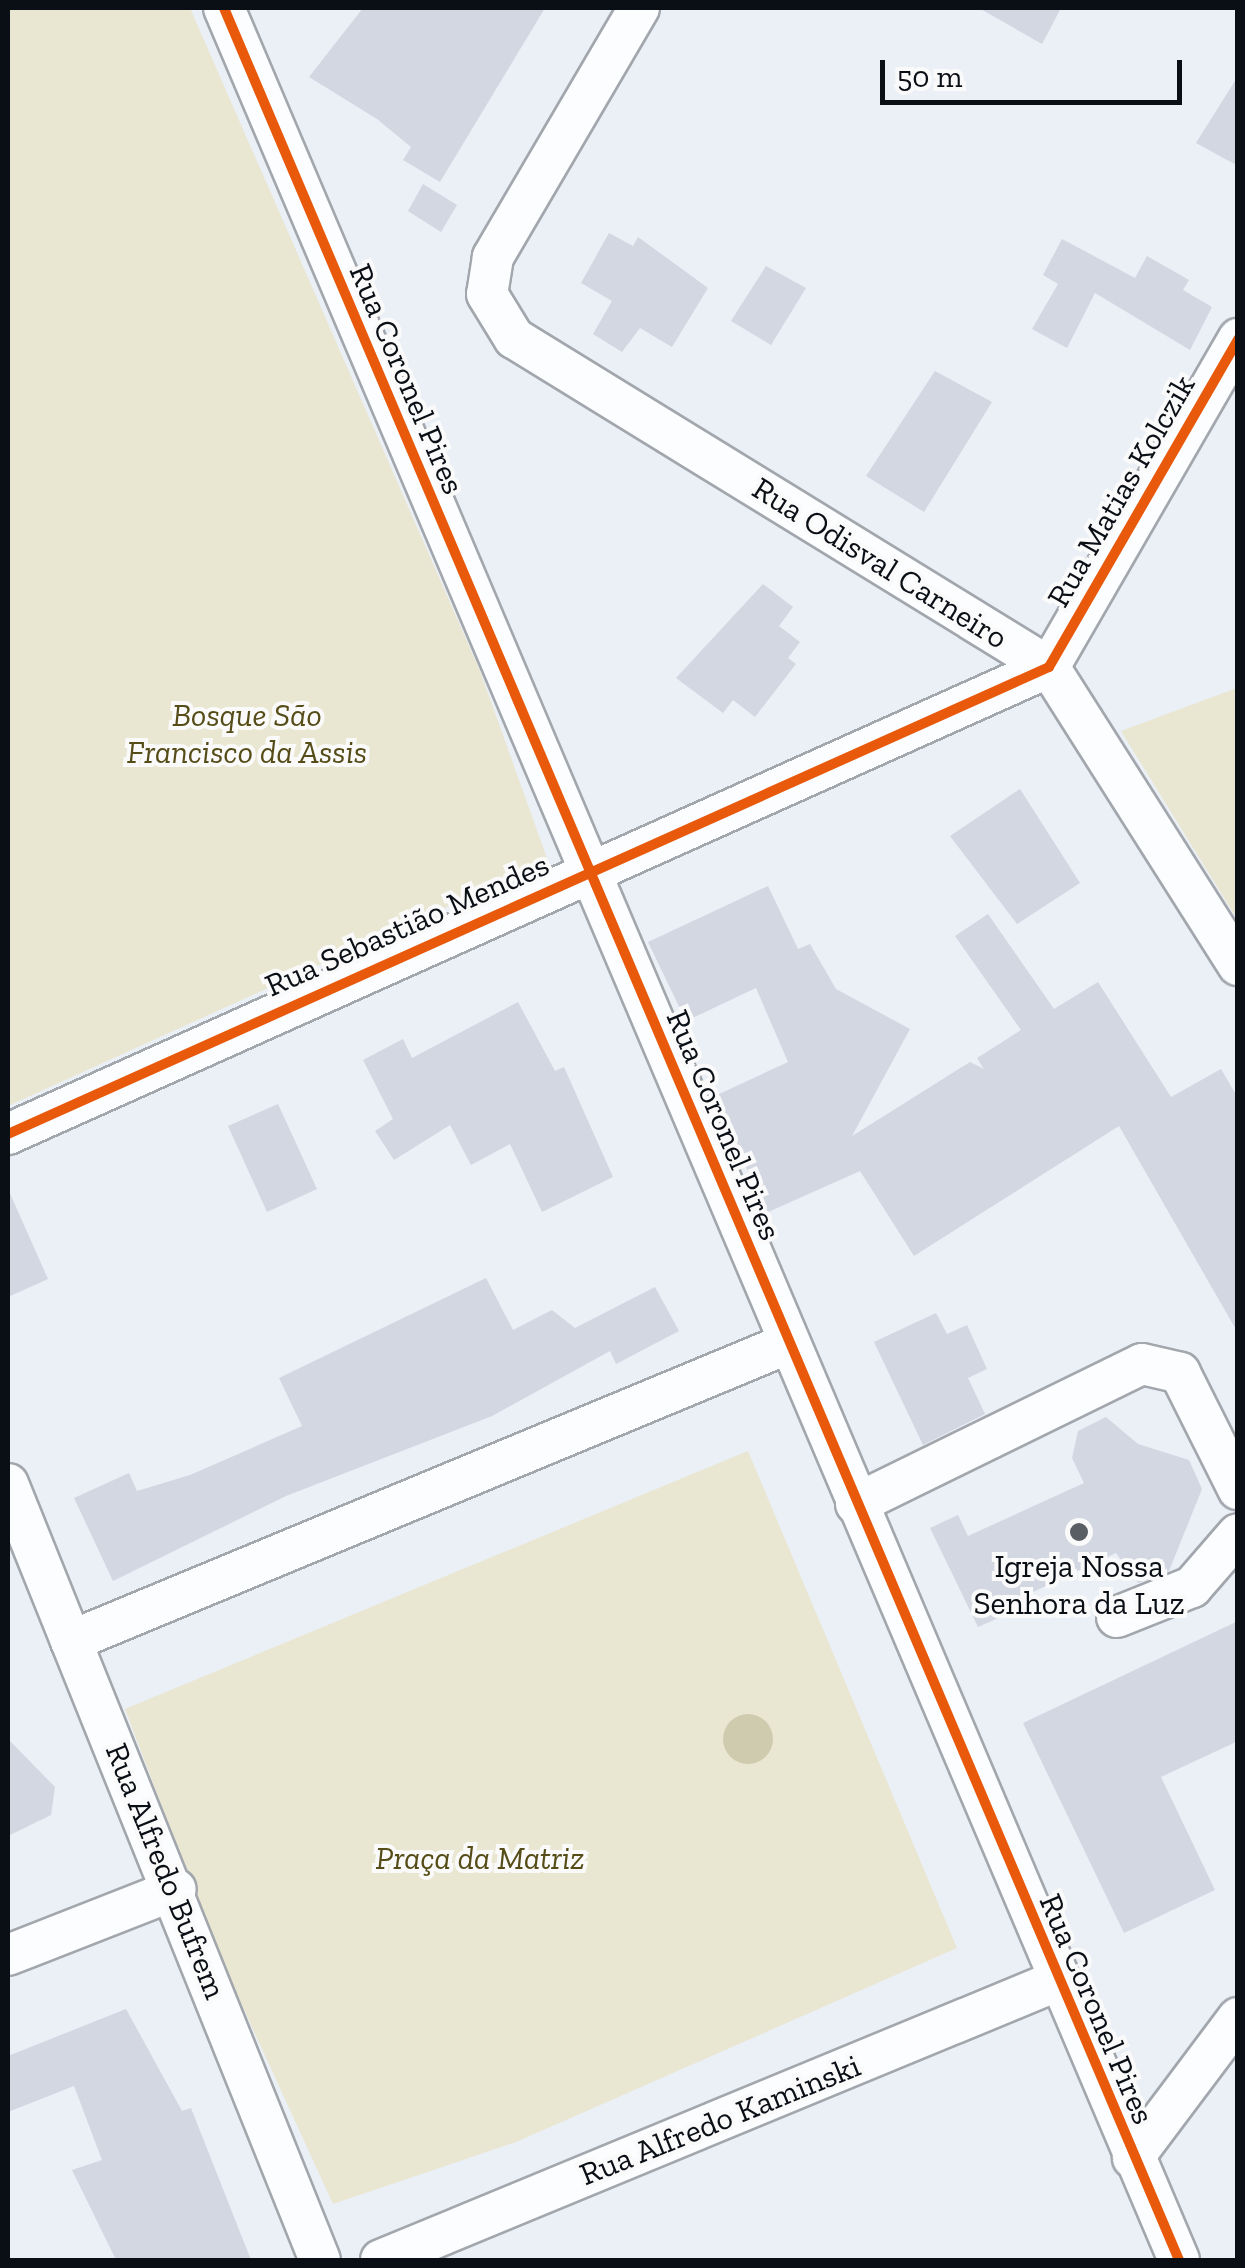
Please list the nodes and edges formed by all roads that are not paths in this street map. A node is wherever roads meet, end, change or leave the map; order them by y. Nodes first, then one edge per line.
1 (224, 8) edge
2 (639, 8) edge
3 (1238, 340) edge
4 (1048, 667) junction
5 (588, 870) junction
6 (1238, 965) edge
7 (8, 1134) edge
8 (789, 1343) junction
9 (8, 1484) edge
10 (1238, 1489) edge
11 (856, 1504) junction
12 (1238, 1534) edge
13 (1117, 1617) dead end
14 (71, 1641) junction
15 (176, 1889) junction
16 (8, 1955) edge
17 (1059, 1980) junction
18 (1238, 2018) edge
19 (1134, 2158) junction
20 (320, 2260) edge
21 (380, 2260) edge
22 (1179, 2260) edge

1 - 5 street, Rua Coronel Pires
2 - 4 street, Rua Odisval Carneiro
3 - 4 street, Rua Matias Kolczik
4 - 5 street, Rua Sebastião Mendes
4 - 6 street, Rua Odisval Carneiro
5 - 7 street, Rua Sebastião Mendes
5 - 8 street, Rua Coronel Pires
8 - 11 street, Rua Coronel Pires
8 - 14 street
9 - 14 street, Rua Alfredo Bufrem
10 - 11 street
11 - 17 street, Rua Coronel Pires
12 - 13 street
14 - 15 street, Rua Alfredo Bufrem
15 - 16 street
15 - 20 street, Rua Alfredo Bufrem
17 - 19 street, Rua Coronel Pires
17 - 21 street, Rua Alfredo Kaminski
18 - 19 street
19 - 22 street, Rua Coronel Pires

